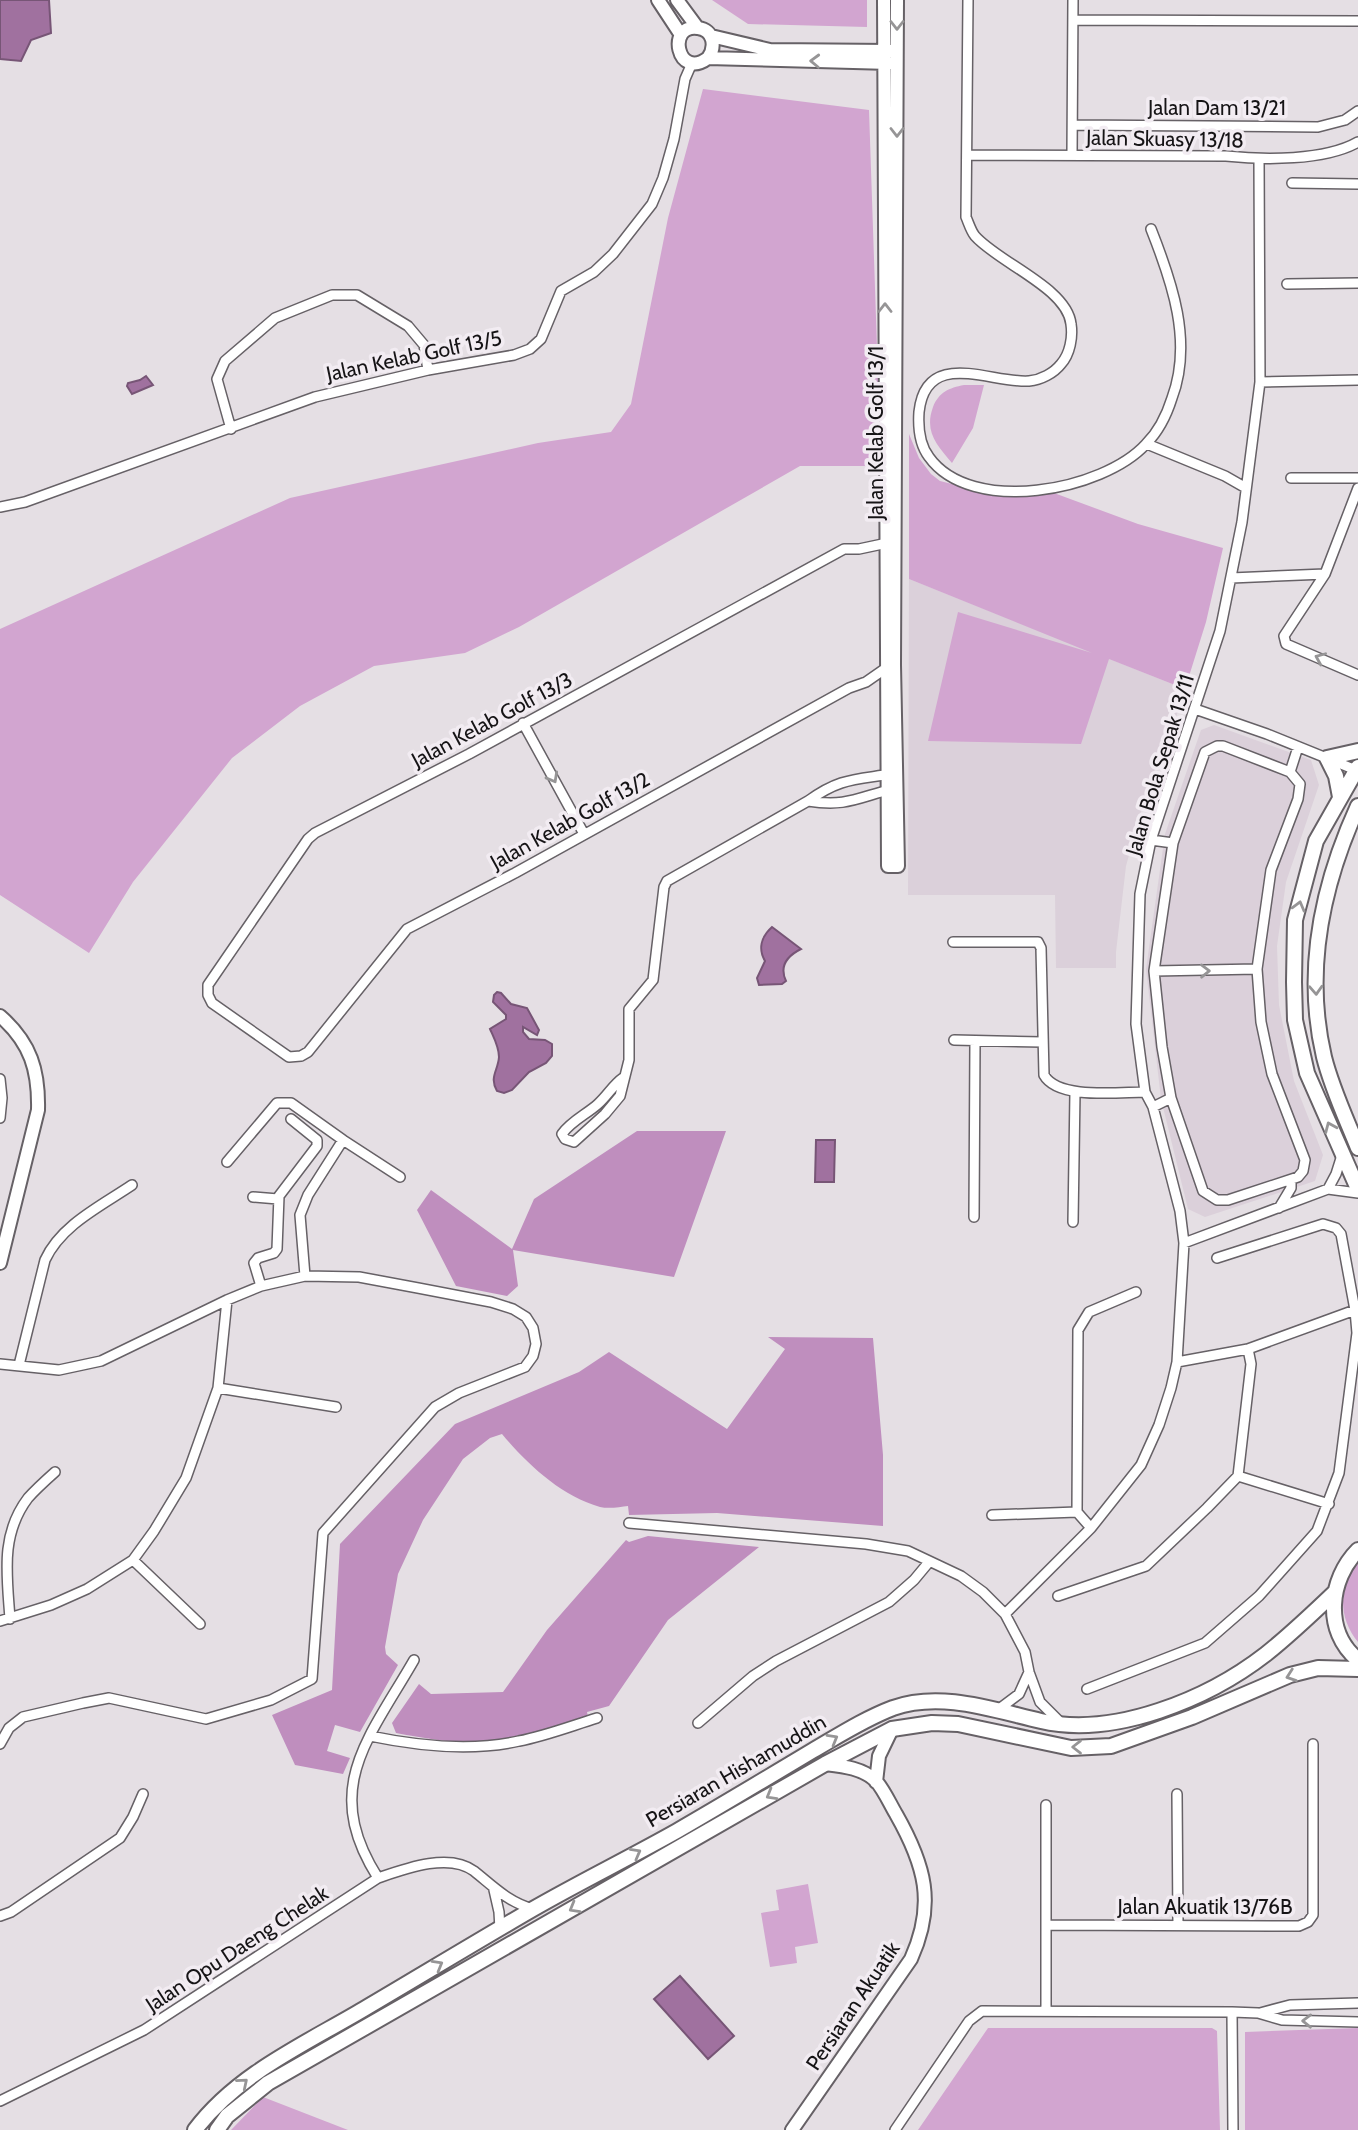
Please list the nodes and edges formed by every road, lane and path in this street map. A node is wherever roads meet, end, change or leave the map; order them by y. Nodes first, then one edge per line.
1 (658, 0) edge
2 (677, 0) edge
3 (884, 0) edge
4 (897, 0) edge
5 (968, 0) edge
6 (1073, 0) edge
7 (1073, 20) junction
8 (1358, 21) edge
9 (697, 27) junction
10 (681, 35) junction
11 (711, 36) junction
12 (679, 51) junction
13 (890, 57) junction
14 (708, 58) junction
15 (692, 63) junction
16 (685, 79) junction
17 (1358, 111) edge
18 (1073, 125) junction
19 (1358, 142) edge
20 (968, 155) junction
21 (1073, 155) junction
22 (1259, 159) junction
23 (1292, 183) dead end
24 (1358, 184) edge
25 (1151, 229) dead end
26 (1286, 284) dead end
27 (1358, 284) edge
28 (428, 370) junction
29 (1358, 380) edge
30 (1260, 382) junction
31 (231, 429) junction
32 (1147, 444) junction
33 (1291, 478) dead end
34 (1358, 478) edge
35 (1246, 488) junction
36 (1358, 488) edge
37 (0, 507) edge
38 (890, 542) junction
39 (1325, 574) junction
40 (1231, 578) junction
41 (891, 666) junction
42 (1358, 675) edge
43 (1195, 709) junction
44 (523, 723) junction
45 (1298, 747) junction
46 (1358, 751) edge
47 (1327, 758) junction
48 (1357, 771) edge
49 (1290, 772) junction
50 (892, 774) junction
51 (892, 789) junction
52 (1340, 797) junction
53 (808, 802) junction
54 (1358, 806) edge
55 (584, 834) junction
56 (1151, 840) junction
57 (1173, 843) junction
58 (898, 866) dead end
59 (953, 942) dead end
60 (1257, 969) junction
61 (1154, 971) junction
62 (0, 1016) edge
63 (954, 1040) dead end
64 (975, 1041) junction
65 (1042, 1042) junction
66 (301, 1056) joint
67 (623, 1078) junction
68 (0, 1079) edge
69 (1075, 1092) junction
70 (1145, 1092) junction
71 (1171, 1098) junction
72 (1153, 1107) junction
73 (0, 1118) edge
74 (291, 1119) dead end
75 (343, 1140) junction
76 (1358, 1148) edge
77 (1342, 1154) junction
78 (227, 1162) dead end
79 (400, 1178) dead end
80 (1291, 1180) junction
81 (132, 1185) dead end
82 (1328, 1189) junction
83 (1358, 1191) edge
84 (253, 1197) dead end
85 (278, 1199) junction
86 (1279, 1208) junction
87 (974, 1217) dead end
88 (1073, 1222) dead end
89 (1184, 1243) junction
90 (1, 1255) edge
91 (1217, 1258) dead end
92 (306, 1276) junction
93 (261, 1286) junction
94 (1136, 1293) dead end
95 (226, 1300) junction
96 (1355, 1310) junction
97 (1248, 1349) junction
98 (1177, 1362) junction
99 (0, 1364) edge
100 (19, 1365) junction
101 (218, 1388) junction
102 (336, 1407) dead end
103 (55, 1472) dead end
104 (1238, 1475) junction
105 (1328, 1504) junction
106 (1077, 1512) junction
107 (992, 1515) dead end
108 (629, 1523) dead end
109 (1091, 1528) junction
110 (1358, 1550) edge
111 (133, 1560) junction
112 (929, 1562) junction
113 (1334, 1593) junction
114 (1058, 1596) dead end
115 (1005, 1614) junction
116 (5, 1620) edge
117 (201, 1624) dead end
118 (414, 1660) dead end
119 (1358, 1660) edge
120 (1358, 1669) edge
121 (1029, 1672) junction
122 (1087, 1689) dead end
123 (999, 1709) junction
124 (597, 1718) dead end
125 (698, 1723) dead end
126 (1064, 1725) junction
127 (892, 1730) junction
128 (370, 1736) junction
129 (0, 1744) edge
130 (1313, 1744) dead end
131 (825, 1764) junction
132 (876, 1782) junction
133 (143, 1794) dead end
134 (1177, 1794) dead end
135 (1046, 1805) dead end
136 (378, 1878) junction
137 (494, 1889) junction
138 (533, 1909) junction
139 (0, 1916) edge
140 (1048, 1925) junction
141 (1178, 1925) junction
142 (500, 1929) junction
143 (1358, 2003) edge
144 (1046, 2011) junction
145 (1232, 2012) junction
146 (1258, 2013) junction
147 (1358, 2022) edge
148 (0, 2101) edge
149 (195, 2130) edge
150 (216, 2130) edge
151 (792, 2130) edge
152 (896, 2130) edge
153 (1233, 2130) edge

1 - 10 street
2 - 9 street
3 - 13 street
4 -> 13 street
5 - 20 street
6 - 7 street
7 - 8 street
7 - 18 street
9 - 10 street
9 - 11 street
10 - 12 street
11 - 13 street
11 - 14 street
12 - 15 street
12 - 16 street, Jalan Kelab Golf 13/5
13 -> 14 street
13 - 38 street, Jalan Kelab Golf 13/1
14 - 15 street
15 - 16 street, Jalan Kelab Golf 13/5
16 - 28 street, Jalan Kelab Golf 13/5
17 - 18 street, Jalan Dam 13/21
18 - 21 street
19 - 22 street, Jalan Skuasy 13/18
20 - 21 street, Jalan Skuasy 13/18
20 - 32 street
21 - 22 street, Jalan Skuasy 13/18
22 - 30 street, Jalan Bola Sepak 13/11
23 - 24 street
25 - 32 street
26 - 27 street
28 - 31 street, Jalan Kelab Golf 13/5
28 - 31 street
29 - 30 street
30 - 35 street, Jalan Bola Sepak 13/11
31 - 37 street, Jalan Kelab Golf 13/5
32 - 35 street
33 - 34 street
35 - 40 street, Jalan Bola Sepak 13/11
36 - 39 street
38 - 41 street, Jalan Kelab Golf 13/1
38 - 44 street, Jalan Kelab Golf 13/3
39 - 40 street
42 -> 39 street
40 - 43 street, Jalan Bola Sepak 13/11
41 - 50 street, Jalan Kelab Golf 13/1
41 - 55 street, Jalan Kelab Golf 13/2
43 - 45 street
43 - 56 street, Jalan Bola Sepak 13/11
44 -> 55 street
44 - 66 street, Jalan Kelab Golf 13/3
45 - 47 street
45 - 49 street
46 - 47 main road
47 - 48 street
47 - 52 main road
48 - 52 main road
49 - 57 street
49 - 60 street
50 - 51 street, Jalan Kelab Golf 13/1
50 - 53 street
51 - 53 street
51 - 58 street, Jalan Kelab Golf 13/1
77 -> 52 main road
53 - 67 street
54 -> 76 main road
55 - 66 street, Jalan Kelab Golf 13/2
56 - 57 street
56 - 70 street, Jalan Bola Sepak 13/11
57 - 61 street
59 - 65 street
61 -> 60 street
60 - 80 street
61 - 71 street
62 - 90 street
63 - 64 street
64 - 65 street
64 - 87 street
65 - 69 street
67 - 67 street
68 - 73 street
69 - 70 street
69 - 88 street
70 - 72 street, Jalan Bola Sepak 13/11
71 - 72 street
71 - 80 street
72 - 89 street, Jalan Bola Sepak 13/11
74 - 85 street
75 - 78 street
75 - 79 street
75 - 92 street
77 - 82 street
77 - 83 main road
80 - 86 street
81 - 100 street
82 - 83 street
82 - 86 street
84 - 85 street
85 - 93 street
86 - 89 street
89 - 98 street, Jalan Bola Sepak 13/11
91 - 96 street
92 - 93 street
92 - 129 street
93 - 95 street
94 - 106 street
95 - 100 street
95 - 101 street
96 - 97 street
96 - 105 street
97 - 98 street
97 - 104 street
98 - 109 street, Jalan Bola Sepak 13/11
99 - 100 street
101 - 102 street
101 - 111 street
103 - 116 street
104 - 105 street
104 - 114 street
105 - 122 street
106 - 107 street
106 - 109 street
108 - 112 street
109 - 115 street, Jalan Bola Sepak 13/11
110 - 113 main road
111 - 116 street
111 - 117 street
112 - 115 street
112 - 125 street
113 - 119 main road
113 - 126 main road, Persiaran Hishamuddin
115 - 121 street
118 - 128 street
120 -> 127 main road, Persiaran Hishamuddin
121 - 123 street
121 - 126 street
123 - 126 main road, Persiaran Hishamuddin
138 -> 123 main road, Persiaran Hishamuddin
124 - 128 street
127 - 131 main road, Persiaran Hishamuddin
127 - 132 street
128 - 136 street
130 - 141 street, Jalan Akuatik 13/76B
131 - 132 street
131 -> 150 main road, Persiaran Hishamuddin
132 - 151 street, Persiaran Akuatik
133 - 139 street
134 - 141 street
135 - 140 street
136 - 137 street, Jalan Opu Daeng Chelak
136 - 148 street, Jalan Opu Daeng Chelak
137 - 138 street, Jalan Opu Daeng Chelak
137 - 142 street
138 - 142 main road, Persiaran Hishamuddin
140 - 141 street, Jalan Akuatik 13/76B
140 - 144 street
149 -> 142 main road, Persiaran Hishamuddin
143 - 146 street
144 - 145 street
144 - 152 street
145 - 146 street
145 - 153 street
147 -> 146 street

